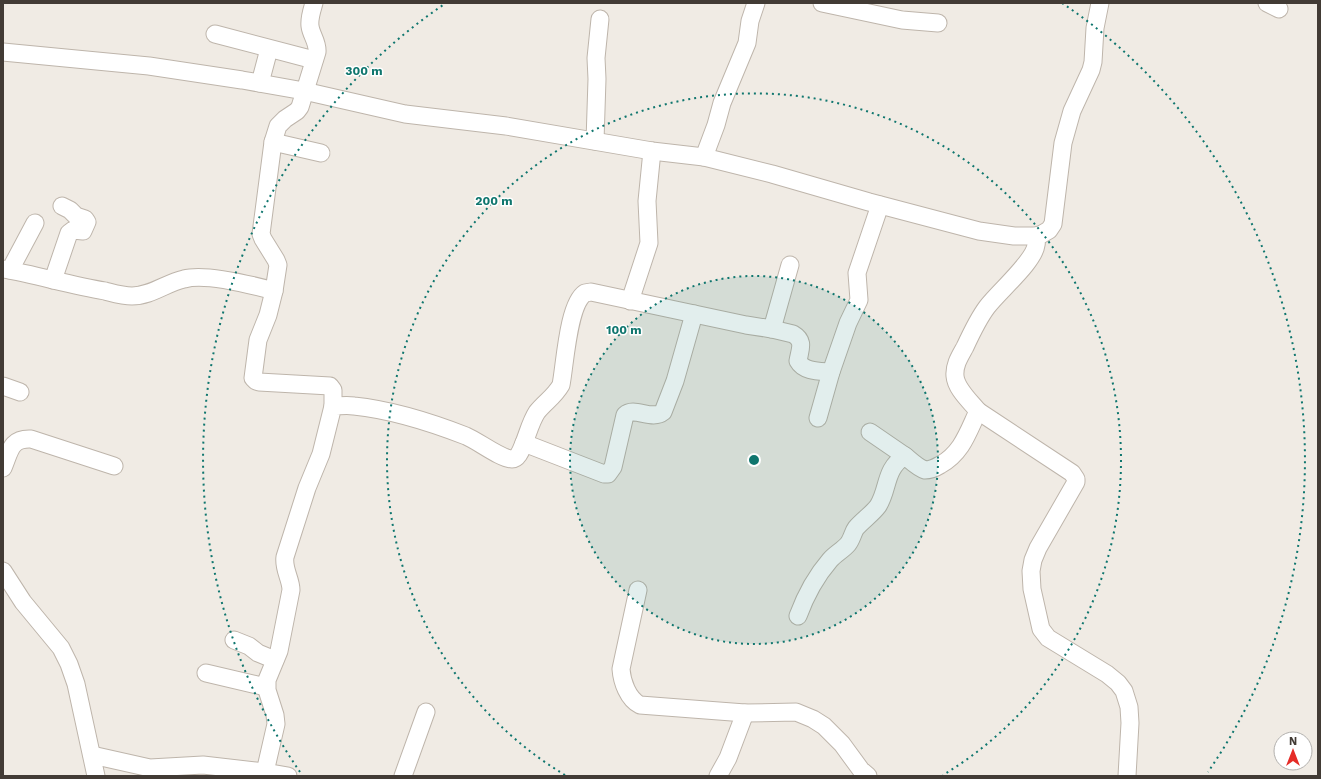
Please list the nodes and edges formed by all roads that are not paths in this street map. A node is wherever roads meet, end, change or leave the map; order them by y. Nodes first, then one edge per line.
1 (314, 3) edge
2 (756, 3) edge
3 (822, 3) edge
4 (1100, 3) edge
5 (600, 19) dead end
6 (938, 23) dead end
7 (214, 34) dead end
8 (269, 49) junction
9 (3, 52) edge
10 (314, 60) junction
11 (260, 83) junction
12 (304, 91) junction
13 (595, 141) junction
14 (273, 142) junction
15 (652, 151) junction
16 (321, 153) dead end
17 (704, 157) junction
18 (880, 205) junction
19 (62, 206) dead end
20 (35, 223) dead end
21 (1036, 236) junction
22 (790, 265) dead end
23 (7, 270) edge
24 (53, 280) junction
25 (274, 291) junction
26 (630, 301) junction
27 (694, 314) junction
28 (772, 329) junction
29 (831, 372) junction
30 (3, 386) edge
31 (20, 392) dead end
32 (333, 406) junction
33 (978, 411) junction
34 (818, 418) dead end
35 (870, 432) dead end
36 (524, 442) junction
37 (905, 456) junction
38 (114, 466) dead end
39 (3, 468) edge
40 (3, 571) edge
41 (638, 590) dead end
42 (798, 616) dead end
43 (234, 640) dead end
44 (275, 660) junction
45 (206, 674) dead end
46 (266, 687) junction
47 (426, 712) dead end
48 (745, 714) junction
49 (92, 755) junction
50 (266, 772) junction
51 (96, 776) edge
52 (288, 776) edge
53 (403, 776) edge
54 (718, 776) edge
55 (868, 776) edge
56 (1126, 776) edge

1 - 10 street
2 - 17 street
3 - 6 street
4 - 21 street
5 - 13 street
7 - 8 street
8 - 10 street
8 - 11 street
9 - 11 street
10 - 12 street
11 - 12 street
12 - 13 street
12 - 14 street
13 - 15 street
14 - 16 street
14 - 25 street
15 - 17 street
15 - 26 street
17 - 18 street
18 - 21 street
18 - 29 street
19 - 24 street
20 - 23 street
21 - 33 street
22 - 28 street
23 - 24 street
24 - 25 street
25 - 32 street
26 - 27 street
26 - 36 street
27 - 28 street
27 - 36 street
28 - 29 street
29 - 34 street
30 - 31 street
32 - 36 street
32 - 44 street
33 - 37 street
33 - 56 street
35 - 37 street
37 - 42 street
38 - 39 street
40 - 49 street
41 - 48 street
43 - 44 street
44 - 46 street
45 - 46 street
46 - 50 street
47 - 53 street
48 - 54 street
48 - 55 street
49 - 50 street
49 - 51 street
50 - 52 street

